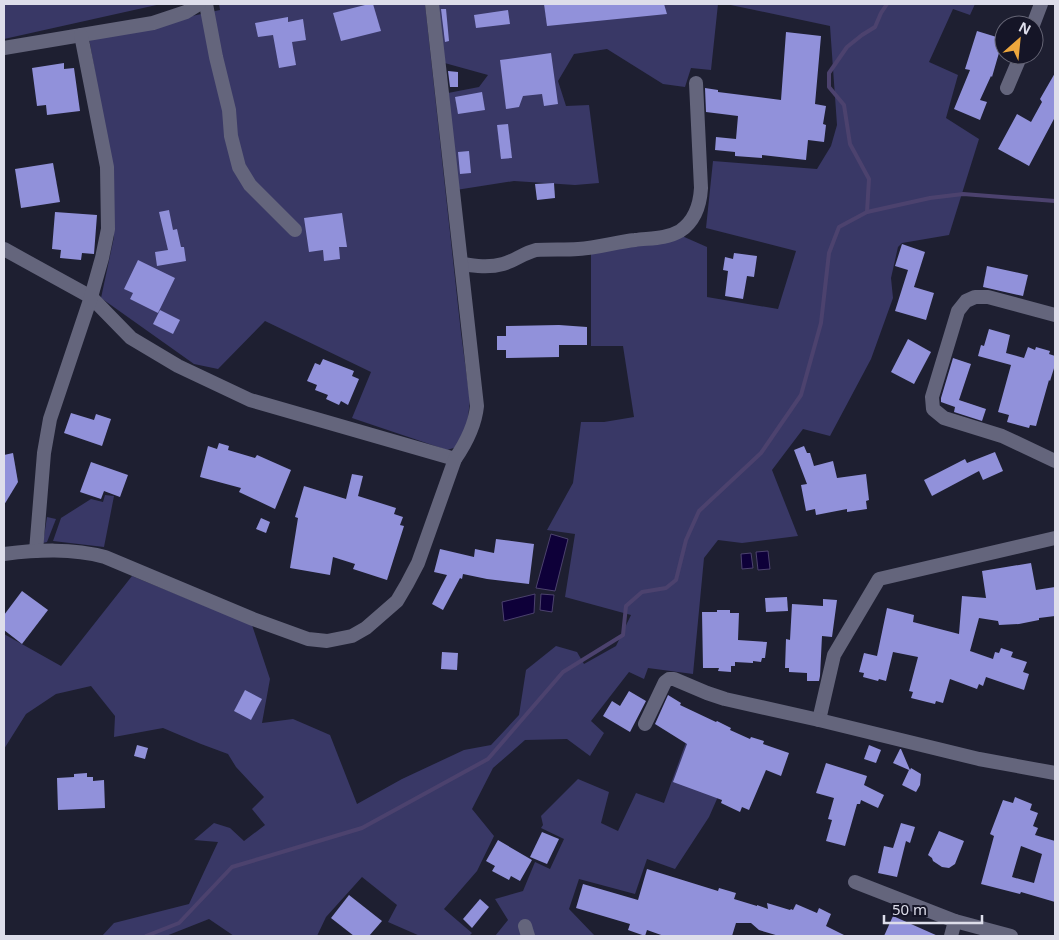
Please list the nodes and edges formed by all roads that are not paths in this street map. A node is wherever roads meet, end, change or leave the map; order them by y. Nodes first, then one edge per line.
1 (199, 4) edge
2 (206, 4) edge
3 (432, 4) edge
4 (80, 35) junction
5 (4, 48) edge
6 (1017, 65) edge
7 (696, 83) dead end
8 (1008, 88) dead end
9 (295, 230) dead end
10 (4, 250) edge
11 (462, 264) junction
12 (91, 297) junction
13 (1055, 315) edge
14 (455, 459) junction
15 (1055, 461) edge
16 (1055, 538) edge
17 (36, 550) junction
18 (4, 554) edge
19 (819, 720) junction
20 (645, 724) dead end
21 (1055, 773) edge
22 (855, 882) dead end
23 (955, 921) junction
24 (951, 936) edge
25 (1011, 936) edge

1 - 4 street
2 - 9 street
3 - 11 street
4 - 5 street
4 - 12 street
6 - 8 street
7 - 11 street
10 - 12 street
11 - 14 street
12 - 14 street
12 - 17 street
13 - 15 street
14 - 17 street
16 - 19 street
17 - 18 street
19 - 20 street
19 - 21 street
22 - 23 street
23 - 24 street
23 - 25 street

